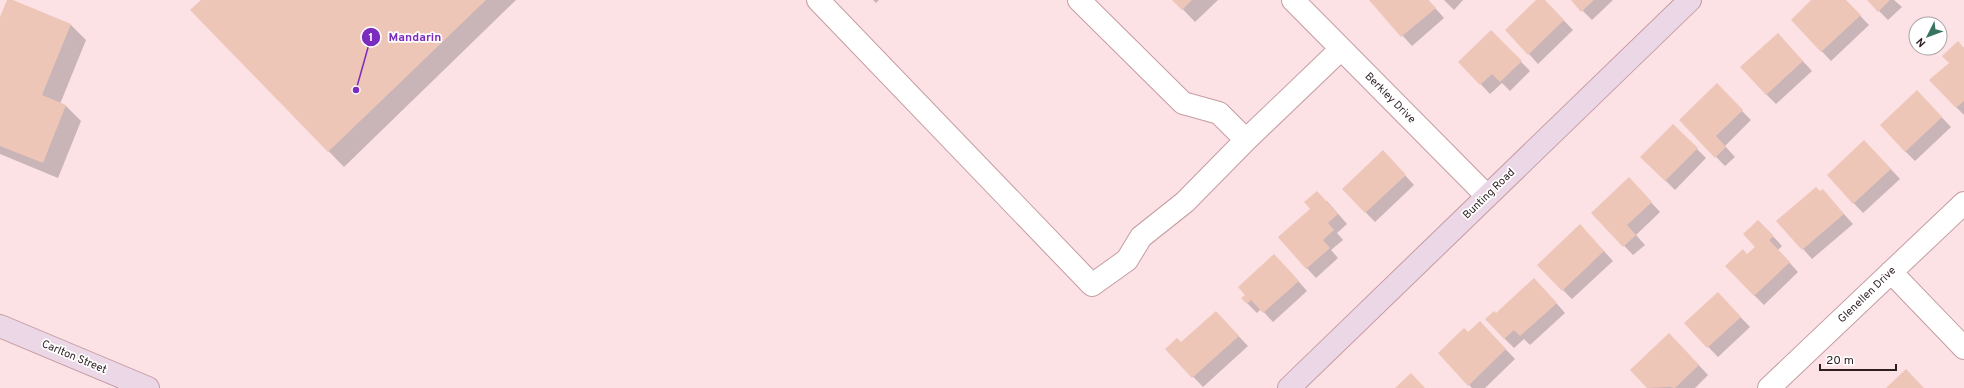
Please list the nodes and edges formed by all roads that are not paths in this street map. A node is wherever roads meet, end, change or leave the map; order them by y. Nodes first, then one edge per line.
1 (818, 0) edge
2 (1079, 0) edge
3 (1293, 0) edge
4 (1690, 0) edge
5 (1341, 49) junction
6 (1246, 140) junction
7 (1487, 196) junction
8 (1964, 203) edge
9 (1891, 272) junction
10 (0, 326) edge
11 (1964, 348) edge
12 (148, 388) edge
13 (1289, 388) edge
14 (1769, 388) edge

1 - 6 street
2 - 6 street
3 - 5 street, Berkley Drive
4 - 7 main road, Bunting Road
5 - 6 street
5 - 7 street, Berkley Drive
7 - 13 main road, Bunting Road
8 - 9 street, Glenellen Drive
9 - 11 street
9 - 14 street, Glenellen Drive
10 - 12 main road, Carlton Street

